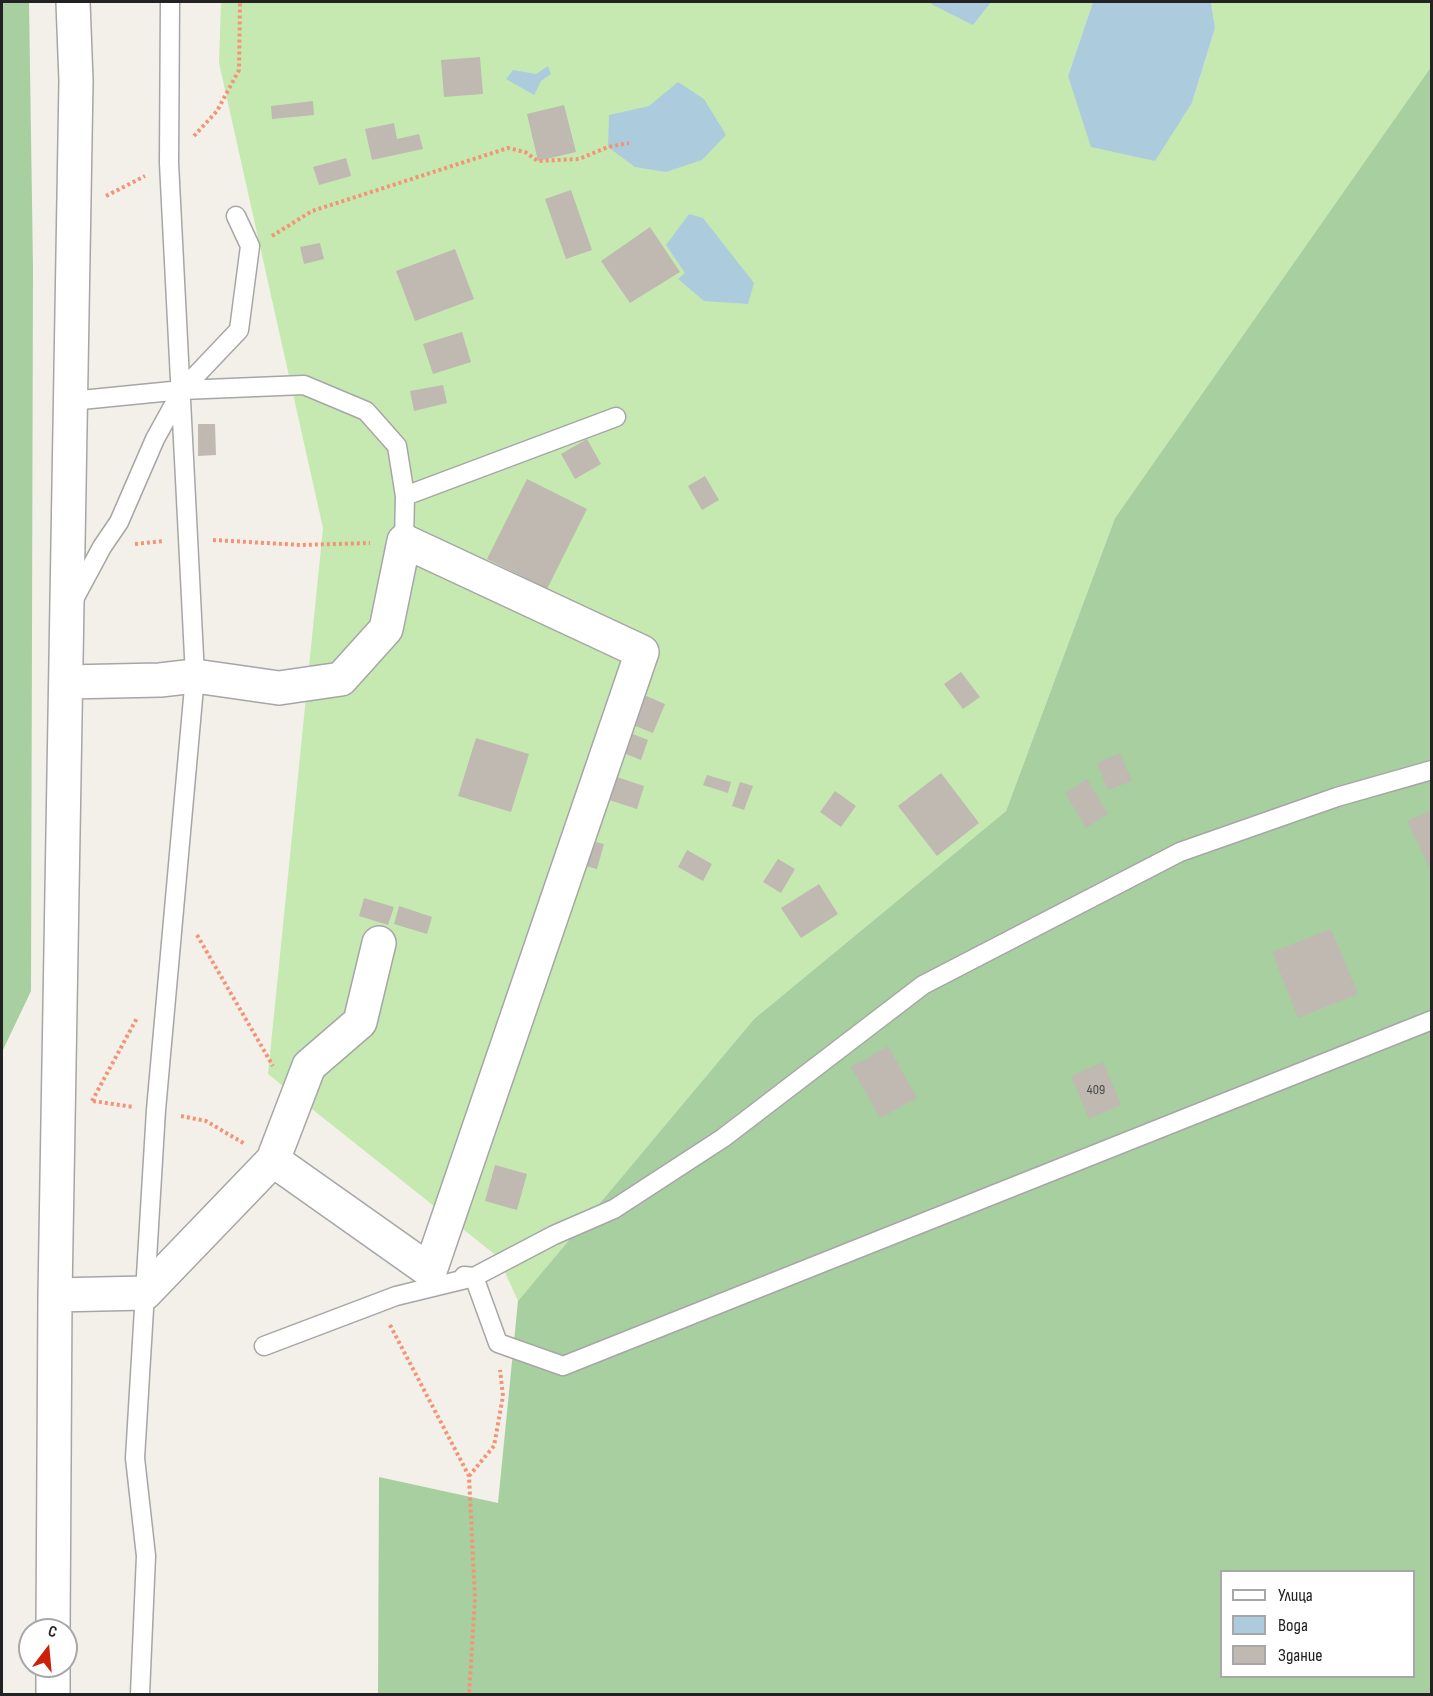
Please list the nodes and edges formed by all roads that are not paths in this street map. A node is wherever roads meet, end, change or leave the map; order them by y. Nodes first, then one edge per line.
1 (73, 2) edge
2 (170, 2) edge
3 (236, 216) dead end
4 (182, 390) junction
5 (71, 401) junction
6 (616, 417) dead end
7 (405, 496) junction
8 (404, 541) junction
9 (68, 610) junction
10 (195, 676) junction
11 (67, 682) junction
12 (1431, 770) edge
13 (379, 943) dead end
14 (1431, 1020) edge
15 (273, 1160) junction
16 (430, 1271) junction
17 (474, 1277) junction
18 (145, 1293) junction
19 (55, 1295) junction
20 (264, 1346) dead end
21 (53, 1618) edge
22 (53, 1678) edge
23 (53, 1695) edge
24 (140, 1695) edge

1 - 5 street
2 - 4 lane
3 - 4 lane
4 - 5 lane
4 - 7 lane
4 - 9 lane
4 - 10 lane
5 - 9 street
6 - 7 lane
7 - 8 lane
8 - 10 street
8 - 16 street
9 - 11 street
10 - 11 street
10 - 18 lane
11 - 19 street
12 - 17 lane
13 - 15 street
14 - 17 lane
15 - 16 street
15 - 18 street
16 - 17 lane
17 - 20 lane
18 - 19 street
18 - 24 lane
19 - 21 street
22 - 23 street

